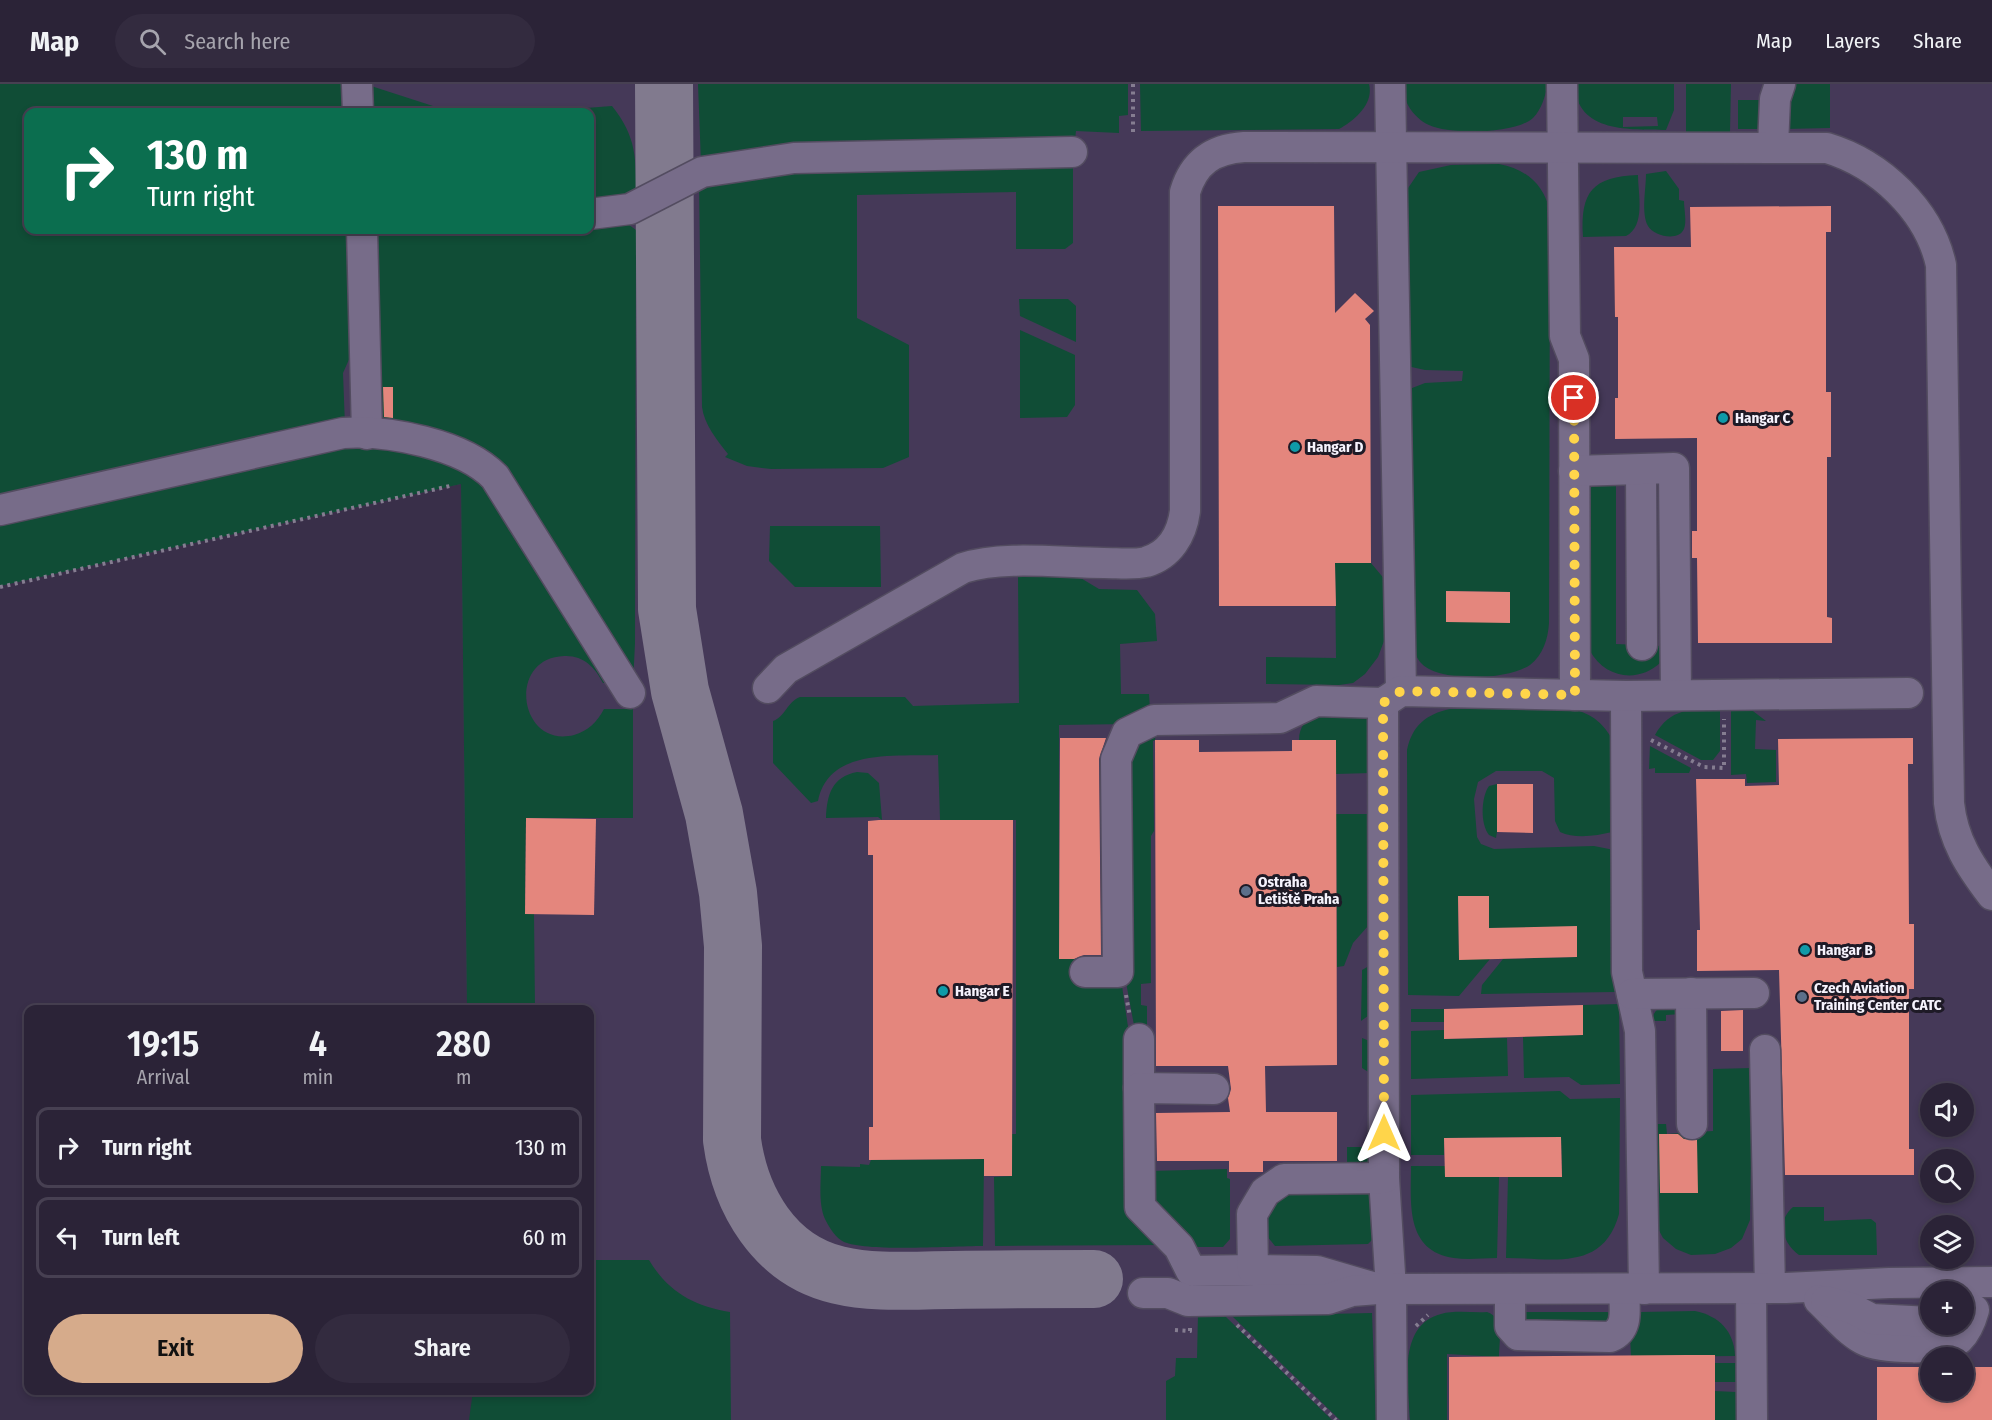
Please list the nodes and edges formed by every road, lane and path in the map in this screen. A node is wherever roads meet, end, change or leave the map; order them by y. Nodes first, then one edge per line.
1 (1132, 84) edge
2 (1390, 84) edge
3 (1562, 84) edge
4 (1780, 84) edge
5 (1134, 133) dead end
6 (1773, 146) junction
7 (1390, 147) junction
8 (1563, 147) junction
9 (1072, 152) dead end
10 (594, 214) edge
11 (362, 234) edge
12 (367, 434) junction
13 (1641, 470) junction
14 (1574, 471) junction
15 (450, 486) dead end
16 (0, 510) edge
17 (0, 587) edge
18 (1642, 645) dead end
19 (768, 688) dead end
20 (630, 693) dead end
21 (1908, 693) dead end
22 (1724, 694) junction
23 (1575, 695) junction
24 (1676, 695) junction
25 (1626, 696) junction
26 (1392, 697) junction
27 (1626, 728) junction
28 (1992, 895) edge
29 (1085, 972) dead end
30 (1118, 972) junction
31 (1691, 993) junction
32 (1754, 993) dead end
33 (1632, 994) junction
34 (1139, 1039) joint
35 (1765, 1050) dead end
36 (1139, 1088) junction
37 (1214, 1089) dead end
38 (1692, 1124) dead end
39 (1384, 1178) junction
40 (1252, 1270) junction
41 (1510, 1289) junction
42 (1634, 1289) junction
43 (1374, 1290) junction
44 (1787, 1291) junction
45 (1155, 1293) dead end
46 (1979, 1298) edge
47 (1920, 1299) edge
48 (1228, 1317) dead end
49 (1920, 1321) edge
50 (1336, 1420) edge
51 (1392, 1420) edge
52 (1752, 1420) edge

1 - 5 path
2 - 7 lane
3 - 8 lane
4 - 6 lane
6 - 8 lane
6 - 28 lane
7 - 8 lane
7 - 19 lane
7 - 26 lane
8 - 14 lane
9 - 10 lane
11 - 12 lane
12 - 16 lane
12 - 20 lane
13 - 14 lane
13 - 18 lane
13 - 24 lane
14 - 23 lane
15 - 17 path
21 - 22 lane
22 - 24 lane
22 - 27 path
23 - 25 lane
23 - 26 lane
24 - 25 lane
25 - 27 lane
26 - 30 lane
26 - 39 lane
27 - 33 lane
29 - 30 lane
30 - 34 path
31 - 32 lane
31 - 33 lane
31 - 38 lane
33 - 42 lane
34 - 36 lane
35 - 44 lane
36 - 37 lane
36 - 40 lane
39 - 40 lane
39 - 43 lane
40 - 43 lane
41 - 42 lane
41 - 42 lane
41 - 43 lane
42 - 44 lane
43 - 45 lane
43 - 51 lane
44 - 46 lane
44 - 46 lane
44 - 47 lane
44 - 49 lane
44 - 52 lane
48 - 50 path

